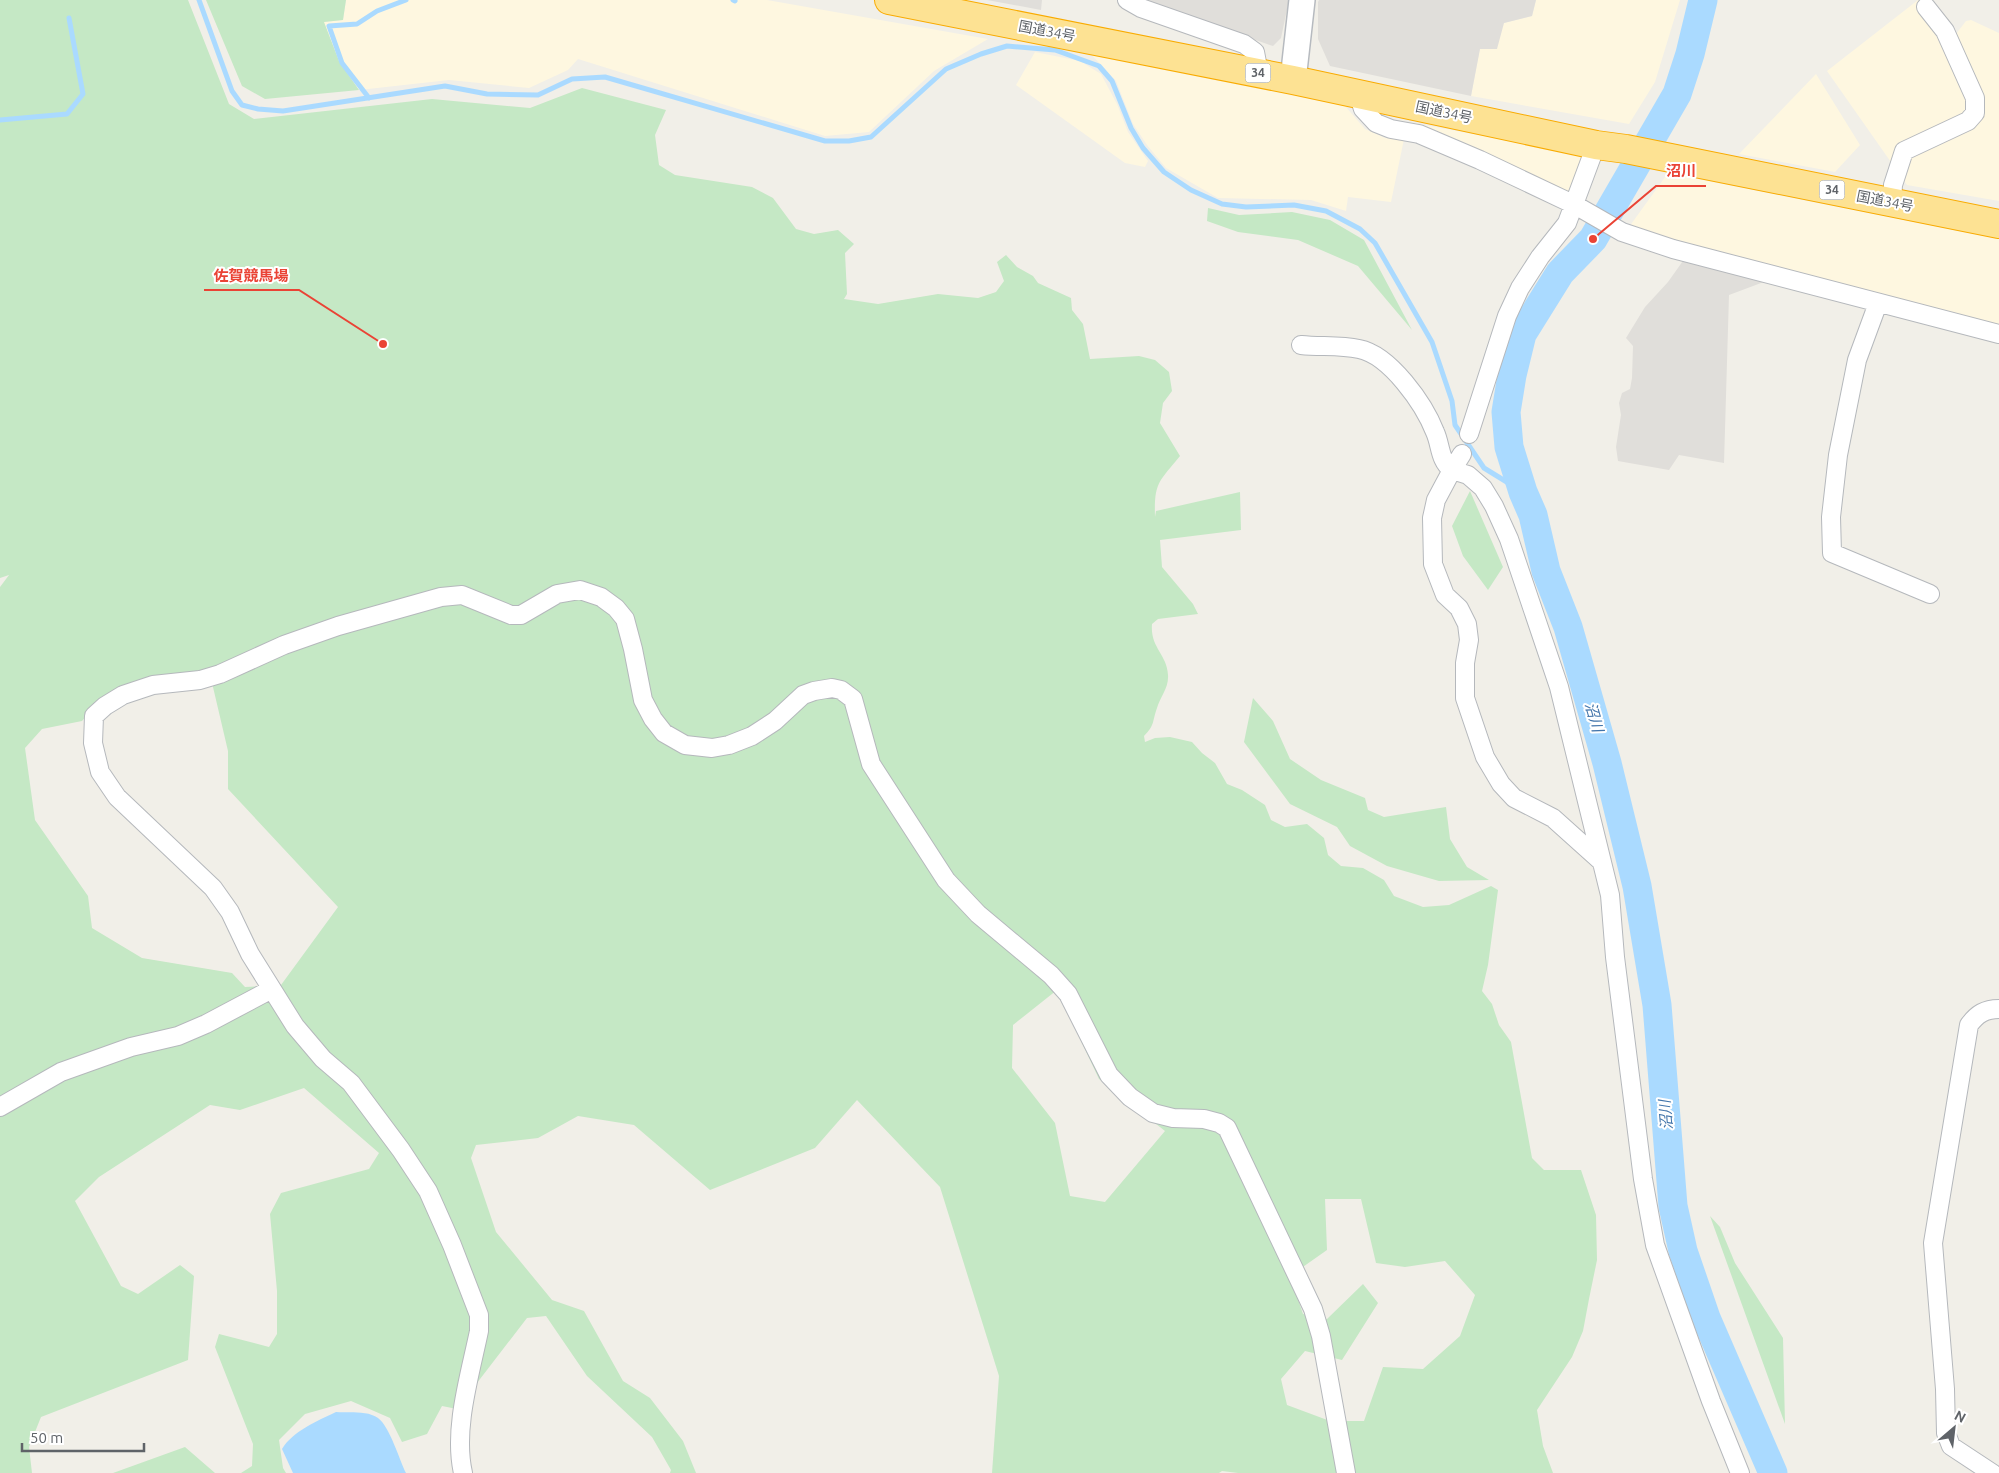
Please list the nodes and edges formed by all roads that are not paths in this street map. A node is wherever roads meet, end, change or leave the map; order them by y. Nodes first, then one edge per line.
1 (889, 0) edge
2 (1127, 0) edge
3 (1302, 0) edge
4 (1926, 7) dead end
5 (1259, 73) junction
6 (1293, 80) junction
7 (1358, 94) junction
8 (1596, 145) junction
9 (1892, 203) junction
10 (1575, 206) junction
11 (1999, 224) edge
12 (1878, 304) junction
13 (1999, 334) edge
14 (1301, 346) dead end
15 (1469, 434) dead end
16 (1462, 454) dead end
17 (1452, 470) junction
18 (1930, 594) dead end
19 (1602, 862) junction
20 (272, 989) junction
21 (1999, 1009) edge
22 (0, 1106) edge
23 (463, 1473) edge
24 (1346, 1473) edge
25 (1740, 1473) edge
26 (1992, 1473) edge

1 - 5 highway, 国道34号 / 34
2 - 5 street
3 - 6 street
4 - 9 street
5 - 6 highway, 国道34号 / 34
6 - 7 highway, 国道34号 / 34
7 - 8 highway, 国道34号 / 34
7 - 10 street
8 - 9 highway, 国道34号 / 34
8 - 10 street
9 - 11 highway, 国道34号 / 34
10 - 12 street
10 - 15 street
12 - 13 street
12 - 18 street
14 - 17 street
16 - 17 street
17 - 19 street
17 - 19 street
19 - 25 street
20 - 22 street
20 - 23 street
20 - 24 street
21 - 26 street

